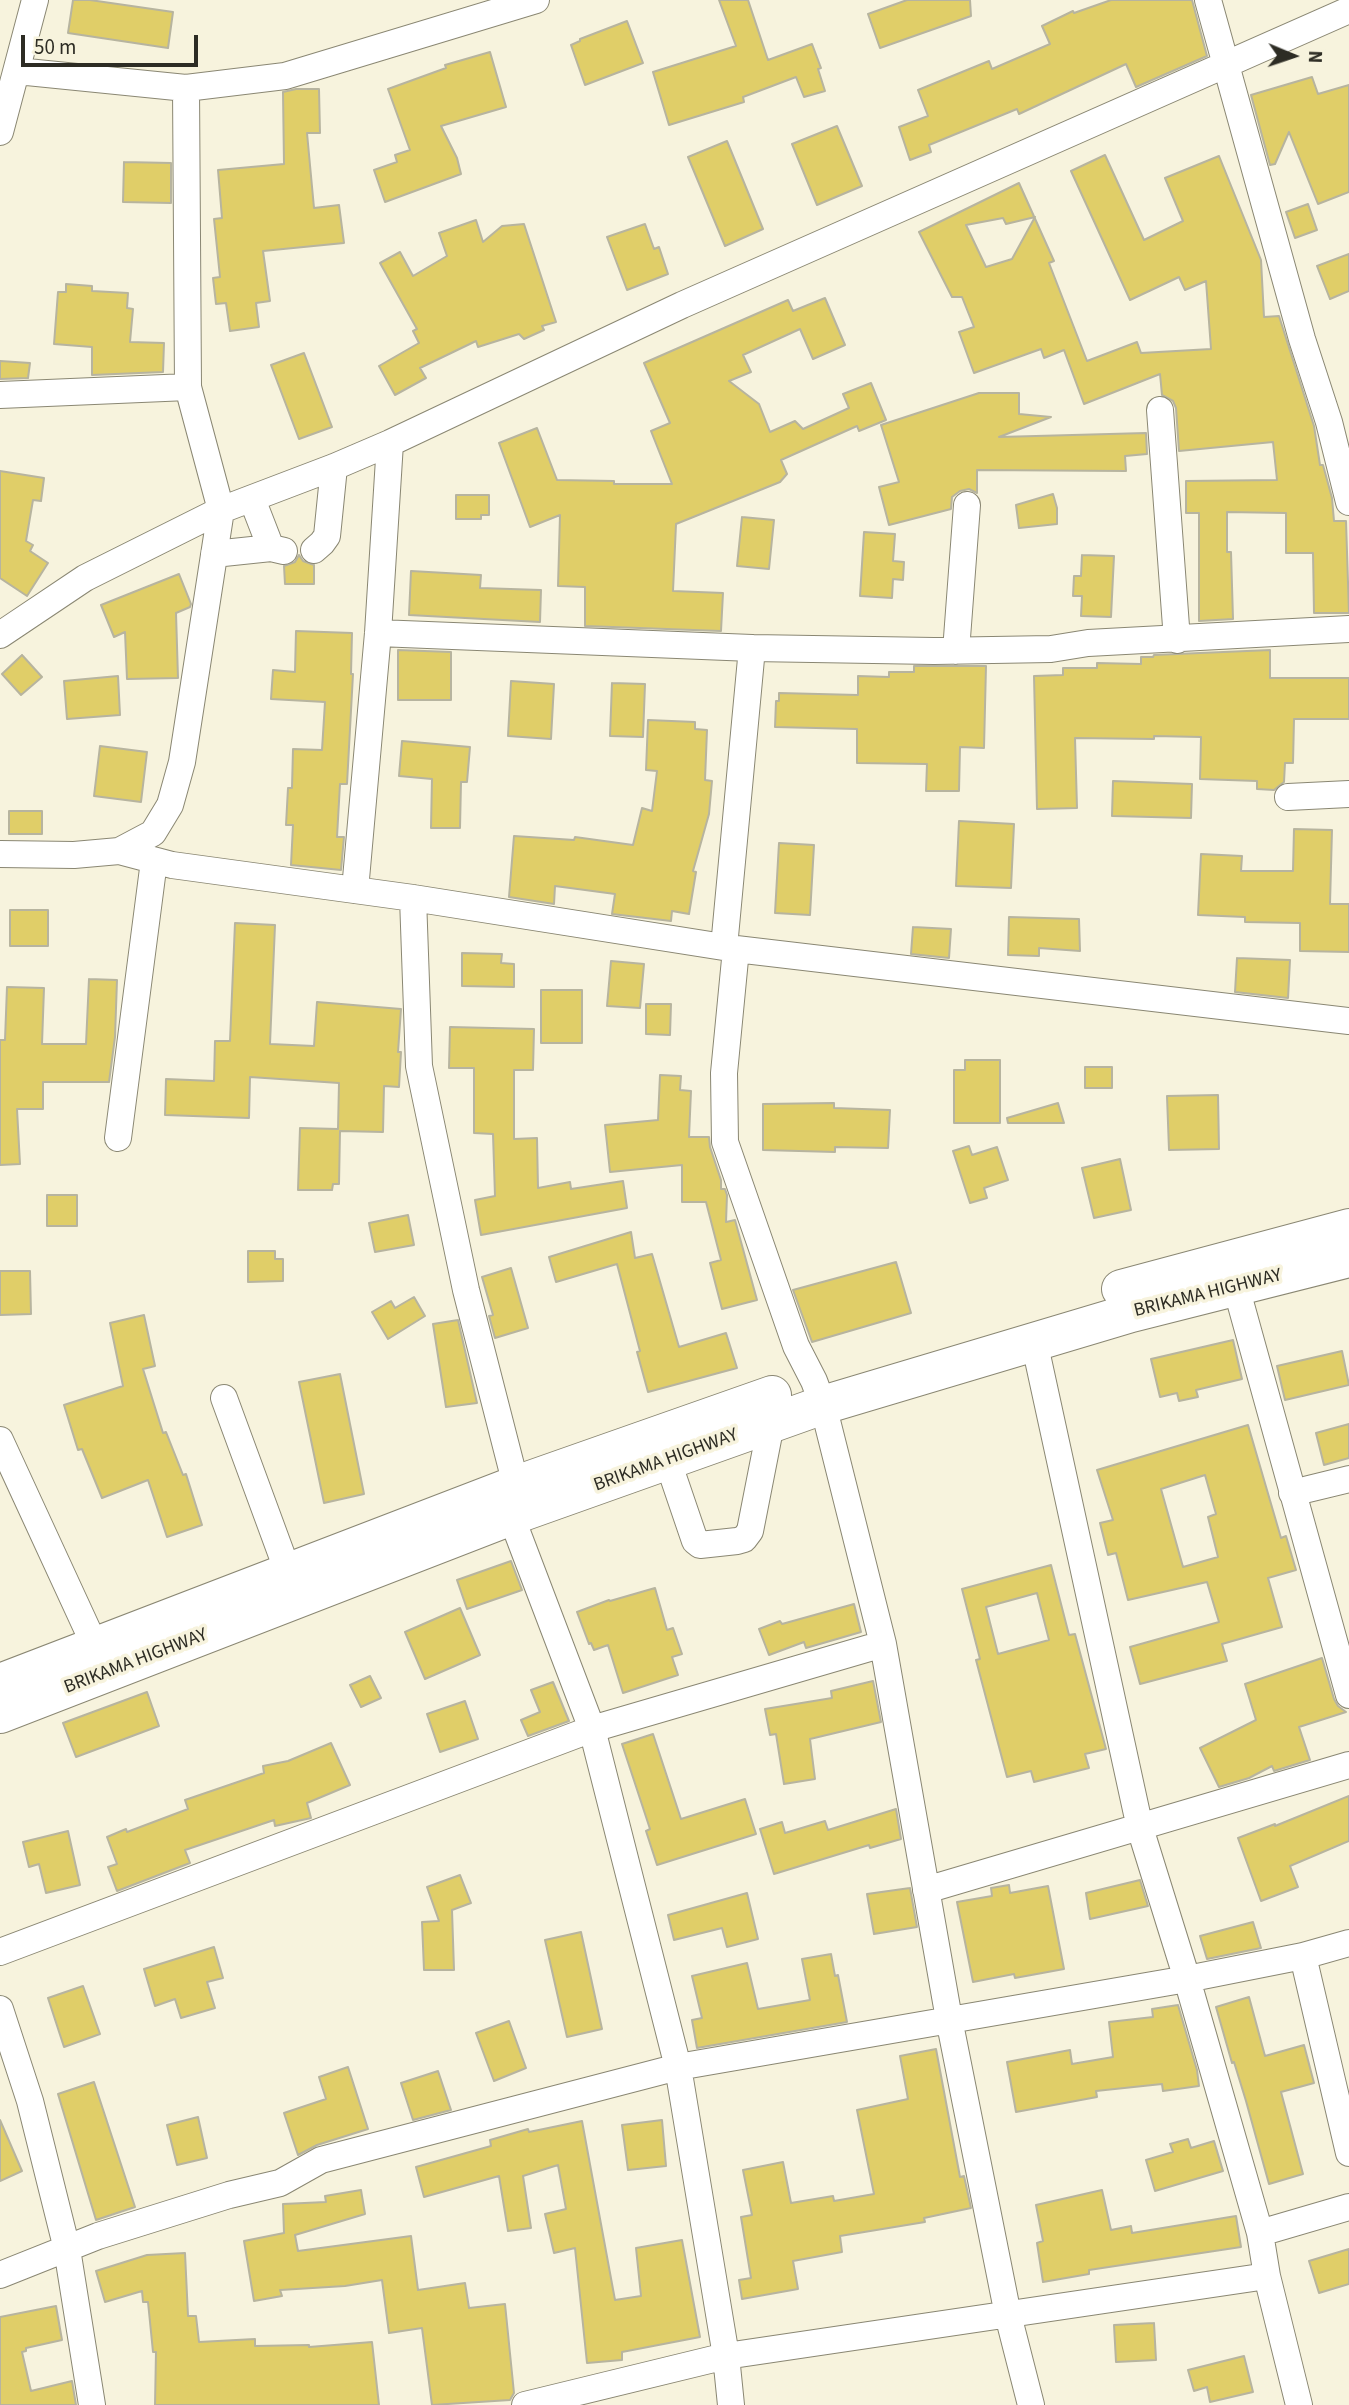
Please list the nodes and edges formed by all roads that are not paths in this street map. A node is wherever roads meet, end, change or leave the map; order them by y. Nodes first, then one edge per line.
1 (35, 0) edge
2 (536, 0) edge
3 (1208, 0) edge
4 (1349, 10) edge
5 (1225, 66) junction
6 (17, 71) junction
7 (186, 88) junction
8 (0, 132) edge
9 (188, 387) junction
10 (0, 395) edge
11 (1160, 410) dead end
12 (390, 443) junction
13 (334, 467) junction
14 (251, 499) junction
15 (1349, 502) edge
16 (967, 505) dead end
17 (221, 510) junction
18 (314, 550) dead end
19 (214, 554) junction
20 (1349, 629) edge
21 (378, 633) junction
22 (0, 635) edge
23 (1177, 640) junction
24 (752, 648) junction
25 (956, 650) junction
26 (1349, 794) edge
27 (1288, 797) dead end
28 (119, 851) junction
29 (0, 854) edge
30 (154, 861) junction
31 (355, 890) junction
32 (413, 898) junction
33 (730, 948) junction
34 (1349, 1021) edge
35 (118, 1138) dead end
36 (1349, 1228) edge
37 (1349, 1258) edge
38 (1236, 1287) junction
39 (1034, 1341) junction
40 (819, 1393) junction
41 (224, 1398) dead end
42 (771, 1424) junction
43 (0, 1440) edge
44 (663, 1448) junction
45 (1349, 1479) edge
46 (1292, 1493) junction
47 (513, 1500) junction
48 (288, 1572) junction
49 (883, 1644) junction
50 (95, 1646) junction
51 (0, 1683) edge
52 (1349, 1695) edge
53 (0, 1714) edge
54 (592, 1729) junction
55 (1349, 1765) edge
56 (1140, 1828) junction
57 (926, 1890) junction
58 (1349, 1943) edge
59 (0, 1952) edge
60 (1303, 1956) junction
61 (1187, 1979) junction
62 (0, 2009) edge
63 (949, 2020) junction
64 (678, 2067) junction
65 (1349, 2153) edge
66 (1349, 2207) edge
67 (1260, 2233) junction
68 (67, 2249) junction
69 (0, 2275) edge
70 (1266, 2276) junction
71 (1008, 2315) junction
72 (726, 2356) junction
73 (92, 2405) edge
74 (525, 2405) edge
75 (731, 2405) edge
76 (1031, 2405) edge
77 (1299, 2405) edge

1 - 6 street
2 - 7 street
3 - 5 street
4 - 5 street
5 - 12 street
5 - 15 street
6 - 7 street
6 - 8 street
7 - 9 street
9 - 10 street
9 - 17 street
11 - 23 street
12 - 13 street
12 - 21 street
13 - 14 street
13 - 18 street
14 - 17 street
14 - 19 street
16 - 25 street
17 - 19 street
17 - 22 street
19 - 28 street
20 - 23 street
21 - 24 street
21 - 31 street
23 - 25 street
24 - 25 street
24 - 33 street
26 - 27 street
28 - 29 street
28 - 30 street
30 - 31 street
30 - 35 street
31 - 32 street
32 - 33 street
32 - 47 street
33 - 34 street
33 - 40 street
36 - 40 highway, BRIKAMA HIGHWAY
37 - 38 highway, BRIKAMA HIGHWAY
38 - 39 highway, BRIKAMA HIGHWAY
38 - 46 street
39 - 40 highway, BRIKAMA HIGHWAY
39 - 56 street
40 - 42 highway, BRIKAMA HIGHWAY
40 - 44 highway, BRIKAMA HIGHWAY
40 - 49 street
41 - 48 street
42 - 44 highway, BRIKAMA HIGHWAY
42 - 44 street
43 - 50 street
44 - 47 highway, BRIKAMA HIGHWAY
45 - 46 street
46 - 52 street
47 - 48 highway, BRIKAMA HIGHWAY
47 - 53 highway, BRIKAMA HIGHWAY
47 - 54 street
48 - 50 highway, BRIKAMA HIGHWAY
49 - 54 street
49 - 57 street
50 - 51 highway, BRIKAMA HIGHWAY
54 - 59 street
54 - 64 street
55 - 56 street
56 - 57 street
56 - 61 street
57 - 63 street
58 - 60 street
60 - 61 street
60 - 65 street
61 - 63 street
61 - 67 street
62 - 68 street
63 - 64 street
63 - 71 street
64 - 68 street
64 - 72 street
66 - 67 street
67 - 70 street
68 - 69 street
68 - 73 street
70 - 71 street
70 - 77 street
71 - 72 street
71 - 76 street
72 - 74 street
72 - 75 street

